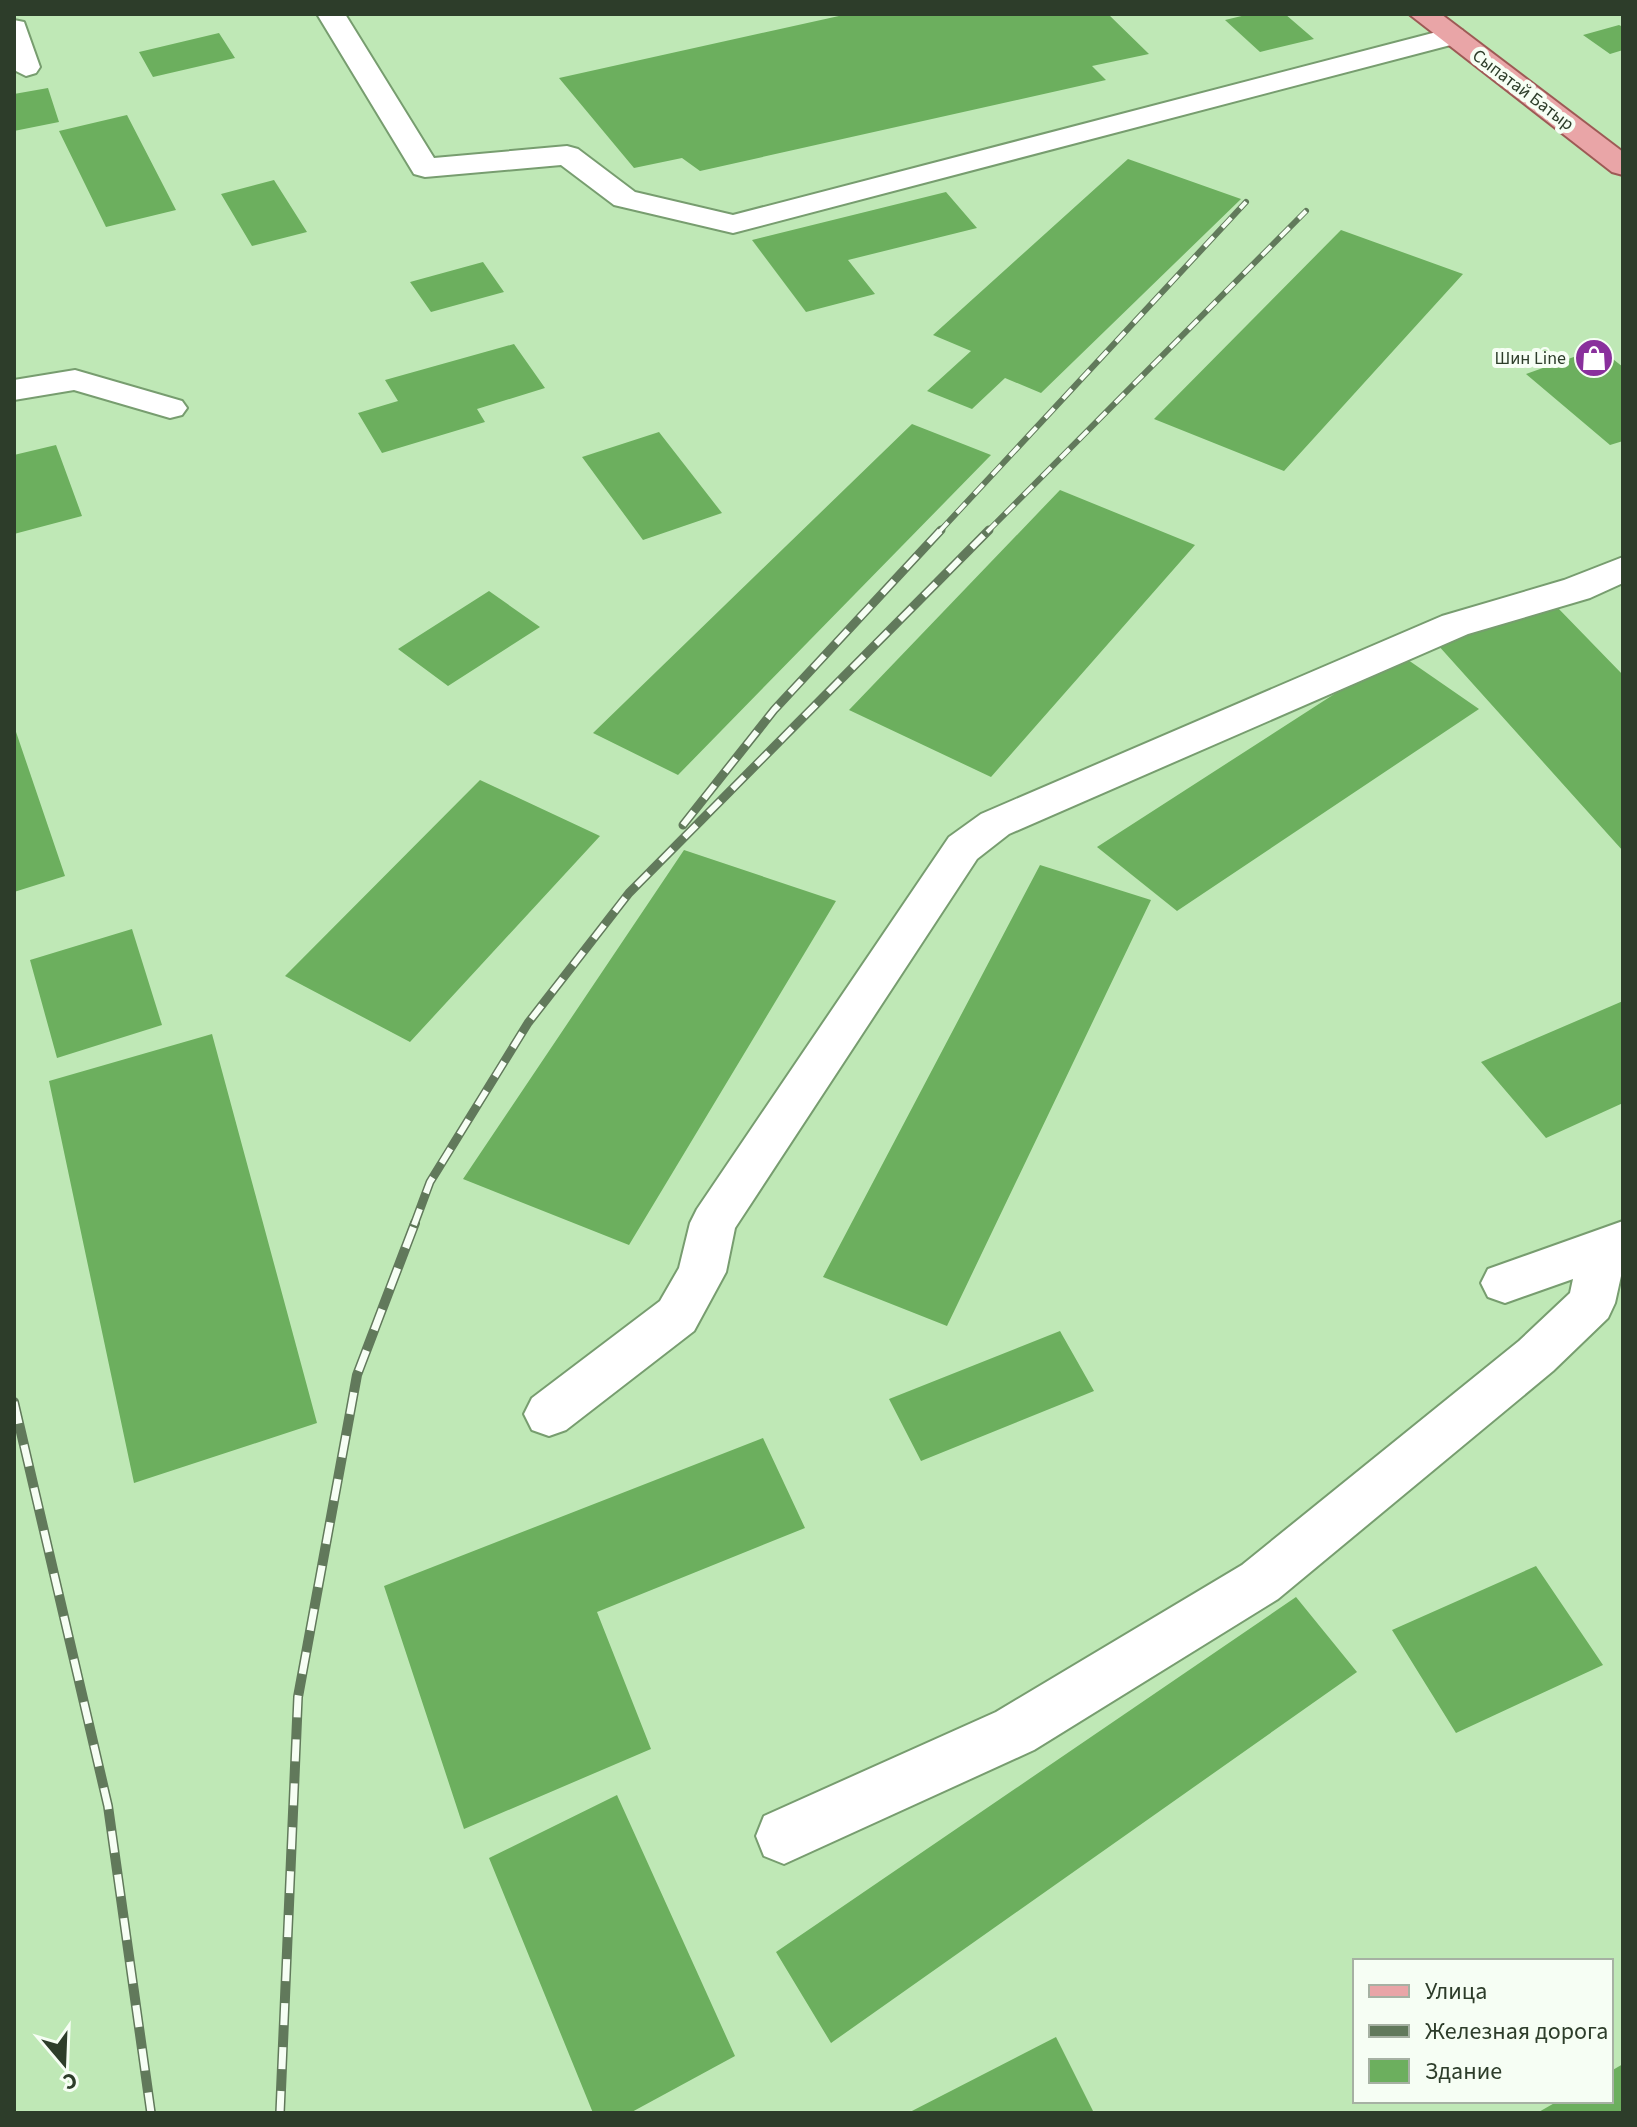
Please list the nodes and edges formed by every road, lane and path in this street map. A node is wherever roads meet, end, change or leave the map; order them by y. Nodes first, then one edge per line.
1 (331, 14) edge
2 (1423, 14) edge
3 (14, 28) edge
4 (1452, 36) junction
5 (26, 67) dead end
6 (1623, 166) edge
7 (14, 390) edge
8 (170, 408) dead end
9 (1623, 569) edge
10 (1613, 1244) edge
11 (1505, 1283) dead end
12 (549, 1414) dead end
13 (784, 1836) dead end

1 - 4 street
2 - 4 main road, Сыпатай Батыр
3 - 5 street
4 - 6 main road, Сыпатай Батыр
7 - 8 street
9 - 12 street
10 - 11 street
10 - 13 street

